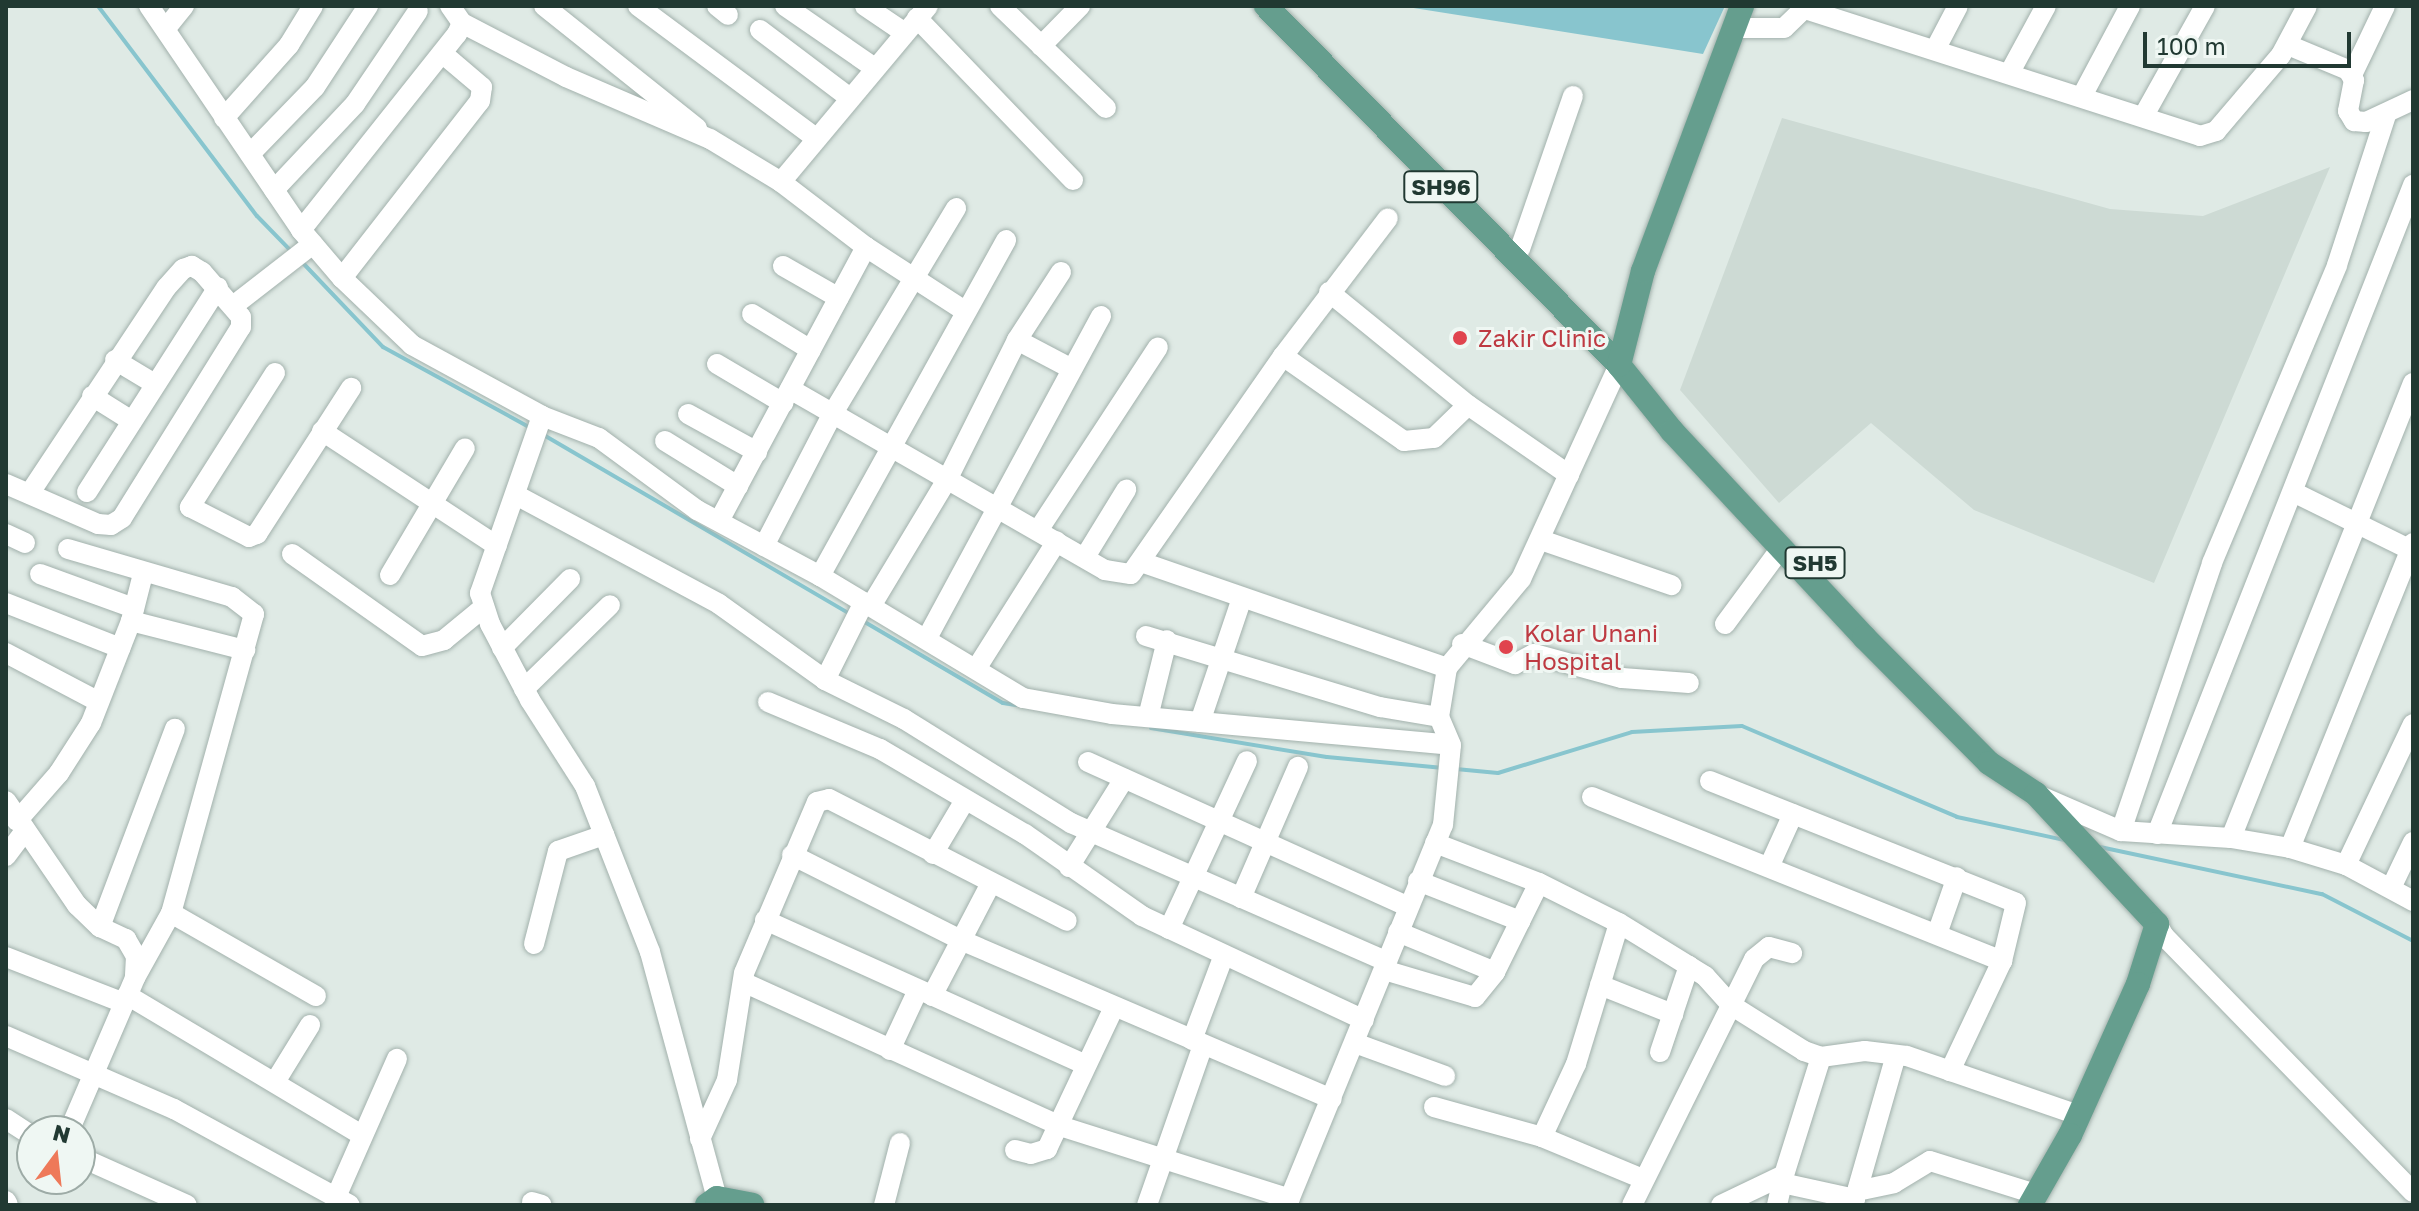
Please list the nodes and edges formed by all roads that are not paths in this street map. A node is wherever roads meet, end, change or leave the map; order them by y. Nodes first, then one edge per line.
1 (149, 6) edge
2 (184, 6) edge
3 (313, 6) edge
4 (368, 6) edge
5 (544, 6) edge
6 (638, 6) edge
7 (785, 6) edge
8 (865, 6) edge
9 (1000, 6) edge
10 (1080, 6) edge
11 (1266, 6) edge
12 (1289, 6) edge
13 (1958, 6) edge
14 (2046, 6) edge
15 (2130, 6) edge
16 (2205, 6) edge
17 (2307, 6) edge
18 (2385, 6) edge
19 (1806, 8) edge
20 (418, 11) dead end
21 (456, 14) edge
22 (1738, 17) edge
23 (917, 19) edge
24 (167, 27) junction
25 (760, 30) dead end
26 (2288, 45) junction
27 (1041, 46) junction
28 (1936, 48) junction
29 (442, 53) junction
30 (875, 68) junction
31 (2010, 72) junction
32 (2352, 75) junction
33 (1573, 96) dead end
34 (2082, 96) junction
35 (850, 98) junction
36 (2413, 100) edge
37 (1106, 108) dead end
38 (2143, 117) junction
39 (224, 118) junction
40 (2385, 120) junction
41 (816, 138) junction
42 (710, 139) junction
43 (250, 154) junction
44 (1073, 180) dead end
45 (781, 182) junction
46 (2413, 185) edge
47 (274, 190) junction
48 (956, 208) dead end
49 (1388, 218) dead end
50 (1006, 240) dead end
51 (306, 242) junction
52 (866, 247) junction
53 (1520, 249) junction
54 (783, 266) dead end
55 (1061, 272) dead end
56 (342, 278) junction
57 (910, 280) junction
58 (218, 287) junction
59 (1329, 292) junction
60 (839, 298) junction
61 (233, 306) junction
62 (965, 311) junction
63 (752, 314) dead end
64 (1101, 316) dead end
65 (1017, 340) junction
66 (1158, 347) dead end
67 (811, 350) junction
68 (1283, 356) junction
69 (1622, 358) junction
70 (115, 360) junction
71 (717, 364) dead end
72 (1070, 368) junction
73 (275, 373) dead end
74 (2413, 383) edge
75 (155, 384) junction
76 (351, 388) dead end
77 (92, 396) junction
78 (786, 396) junction
79 (1468, 405) junction
80 (833, 413) junction
81 (688, 414) dead end
82 (541, 420) junction
83 (132, 421) junction
84 (322, 431) junction
85 (665, 441) dead end
86 (890, 445) junction
87 (465, 448) dead end
88 (757, 452) junction
89 (1569, 475) junction
90 (948, 478) junction
91 (6, 484) edge
92 (738, 486) junction
93 (1126, 490) dead end
94 (87, 492) dead end
95 (2295, 493) junction
96 (29, 494) junction
97 (516, 495) junction
98 (433, 504) junction
99 (1002, 506) junction
100 (719, 521) junction
101 (2357, 524) junction
102 (1039, 529) junction
103 (6, 534) edge
104 (1541, 540) junction
105 (1057, 541) junction
106 (25, 543) dead end
107 (497, 546) junction
108 (764, 546) junction
109 (1781, 548) junction
110 (2412, 548) edge
111 (68, 549) dead end
112 (292, 554) dead end
113 (1085, 557) junction
114 (1144, 563) junction
115 (40, 574) dead end
116 (143, 574) junction
117 (390, 575) dead end
118 (820, 576) junction
119 (570, 579) dead end
120 (1671, 585) dead end
121 (1242, 598) junction
122 (6, 603) edge
123 (610, 605) dead end
124 (484, 607) junction
125 (865, 607) junction
126 (133, 614) junction
127 (1725, 624) dead end
128 (1146, 636) dead end
129 (927, 638) junction
130 (1167, 640) junction
131 (1462, 644) junction
132 (120, 648) junction
133 (502, 648) junction
134 (245, 650) junction
135 (6, 653) edge
136 (1220, 655) junction
137 (1447, 668) junction
138 (976, 669) junction
139 (825, 680) junction
140 (1689, 683) dead end
141 (524, 689) junction
142 (99, 702) junction
143 (768, 702) dead end
144 (1148, 717) junction
145 (1439, 717) junction
146 (1200, 722) junction
147 (2413, 724) edge
148 (175, 729) dead end
149 (1450, 748) junction
150 (1247, 761) dead end
151 (1088, 762) dead end
152 (1298, 767) dead end
153 (2008, 774) junction
154 (1124, 779) junction
155 (1710, 781) dead end
156 (1592, 797) dead end
157 (965, 800) junction
158 (2040, 800) junction
159 (6, 801) edge
160 (1793, 814) junction
161 (1218, 821) junction
162 (20, 826) junction
163 (2121, 831) junction
164 (1093, 833) junction
165 (2157, 834) junction
166 (604, 835) junction
167 (2231, 838) junction
168 (2413, 842) edge
169 (1266, 843) junction
170 (1435, 843) junction
171 (2290, 848) junction
172 (933, 854) junction
173 (792, 855) junction
174 (6, 856) edge
175 (2346, 865) junction
176 (1069, 867) junction
177 (1769, 867) junction
178 (1191, 876) junction
179 (1957, 877) junction
180 (1418, 881) junction
181 (1539, 883) junction
182 (990, 885) junction
183 (2391, 888) junction
184 (1241, 898) junction
185 (2413, 901) edge
186 (1407, 906) junction
187 (171, 913) junction
188 (765, 920) junction
189 (1067, 921) dead end
190 (1520, 921) junction
191 (1619, 923) junction
192 (2157, 924) junction
193 (100, 927) junction
194 (1169, 929) junction
195 (1398, 932) junction
196 (1937, 934) junction
197 (963, 941) junction
198 (534, 944) dead end
199 (1792, 953) dead end
200 (1224, 955) junction
201 (6, 957) edge
202 (2002, 961) junction
203 (1386, 966) junction
204 (1689, 966) junction
205 (1495, 972) junction
206 (743, 982) junction
207 (1600, 985) junction
208 (129, 992) junction
209 (925, 993) junction
210 (316, 996) dead end
211 (1731, 1005) junction
212 (1114, 1007) junction
213 (1673, 1014) junction
214 (1364, 1020) junction
215 (310, 1025) dead end
216 (6, 1036) edge
217 (1198, 1043) junction
218 (1355, 1043) junction
219 (890, 1050) junction
220 (1660, 1052) dead end
221 (1896, 1055) junction
222 (1821, 1057) junction
223 (397, 1059) dead end
224 (1086, 1065) junction
225 (1950, 1071) junction
226 (96, 1073) junction
227 (1445, 1076) dead end
228 (275, 1082) junction
229 (1332, 1099) junction
230 (1434, 1107) dead end
231 (76, 1115) edge
232 (2078, 1115) junction
233 (1060, 1126) junction
234 (362, 1135) junction
235 (1542, 1137) junction
236 (700, 1139) junction
237 (900, 1143) dead end
238 (1015, 1150) dead end
239 (1163, 1161) junction
240 (96, 1164) edge
241 (1643, 1179) junction
242 (1783, 1179) junction
243 (2413, 1192) edge
244 (1855, 1198) edge
245 (330, 1199) edge
246 (2032, 1200) edge
247 (712, 1202) edge
248 (1288, 1202) edge
249 (187, 1205) edge
250 (752, 1205) edge
251 (884, 1205) edge
252 (1147, 1205) edge
253 (1632, 1205) edge
254 (1721, 1205) edge
255 (1777, 1205) edge

1 - 24 street
2 - 24 street
3 - 39 street
4 - 43 street
5 - 42 street
6 - 41 street
7 - 30 street
8 - 23 street
9 - 27 street
10 - 27 street
11 - 69 main road, SH96
12 - 53 main road, SH96
13 - 28 street
14 - 31 street
15 - 34 street
16 - 38 street
17 - 26 street
18 - 32 street
19 - 22 street
19 - 28 street
20 - 47 street
21 - 29 street
21 - 42 street
22 - 69 main road
23 - 30 street
23 - 44 street
24 - 39 street
25 - 35 street
26 - 32 street
26 - 38 street
27 - 37 street
28 - 31 street
29 - 51 street
29 - 56 street
30 - 35 street
31 - 34 street
32 - 40 street
33 - 53 street
34 - 38 street
35 - 41 street
36 - 40 street
39 - 43 street
40 - 163 street
41 - 45 street
42 - 45 street
43 - 47 street
45 - 52 street
46 - 95 street
47 - 51 street
48 - 57 street
49 - 59 street
50 - 62 street
51 - 56 street
51 - 61 street
52 - 57 street
52 - 60 street
53 - 69 main road, SH96
54 - 60 street
55 - 65 street
56 - 82 street
57 - 62 street
57 - 80 street
58 - 61 street
58 - 70 street
58 - 75 street
59 - 68 street
59 - 79 street
60 - 67 street
61 - 96 street
62 - 86 street
63 - 67 street
64 - 72 street
65 - 72 street
65 - 90 street
66 - 102 street
67 - 78 street
68 - 79 street
68 - 114 street
69 - 89 street
69 - 109 main road, SH5
69 - 153 main road, SH5
70 - 75 street
70 - 77 street
71 - 78 street
72 - 99 street
73 - 84 street
74 - 101 street
75 - 83 street
76 - 84 street
77 - 83 street
77 - 96 street
78 - 80 street
78 - 88 street
79 - 89 street
80 - 86 street
80 - 108 street
81 - 88 street
82 - 97 street
82 - 100 street
83 - 94 street
84 - 98 street
85 - 92 street
86 - 90 street
86 - 118 street
87 - 98 street
88 - 92 street
89 - 104 street
90 - 99 street
90 - 125 street
91 - 96 street
92 - 100 street
93 - 113 street
95 - 101 street
95 - 165 street
97 - 107 street
97 - 139 street
98 - 107 street
98 - 117 street
99 - 102 street
99 - 129 street
100 - 108 street
101 - 110 street
101 - 167 street
102 - 105 street
103 - 106 street
104 - 120 street
104 - 131 street
105 - 113 street
105 - 138 street
107 - 124 street
108 - 118 street
109 - 127 street
109 - 153 main road, SH5
110 - 171 street
111 - 116 street
112 - 124 street
113 - 114 street
114 - 121 street
115 - 126 street
116 - 126 street
116 - 134 street
118 - 125 street
119 - 133 street
121 - 136 street
121 - 137 street
122 - 132 street
123 - 141 street
124 - 133 street
125 - 129 street
125 - 139 street
126 - 132 street
126 - 134 street
128 - 130 street
129 - 138 street
130 - 136 street
130 - 144 street
131 - 137 street
131 - 140 street
132 - 142 street
133 - 141 street
134 - 187 street
135 - 142 street
136 - 145 street
136 - 146 street
137 - 145 street
138 - 144 street
139 - 164 street
141 - 166 street
142 - 162 street
143 - 157 street
144 - 146 street
145 - 149 street
146 - 149 street
147 - 175 street
148 - 193 street
149 - 170 street
150 - 161 street
151 - 154 street
152 - 169 street
153 - 158 main road, SH5
154 - 161 street
154 - 164 street
155 - 160 street
156 - 177 street
157 - 172 street
157 - 176 street
158 - 163 street
158 - 192 main road, SH5
159 - 162 street
160 - 177 street
160 - 179 street
161 - 169 street
161 - 178 street
162 - 174 street
162 - 193 street
163 - 165 street
164 - 176 street
164 - 178 street
165 - 167 street
166 - 198 street
166 - 236 street
167 - 171 street
168 - 183 street
169 - 184 street
169 - 186 street
170 - 180 street
170 - 181 street
171 - 175 street
172 - 173 street
172 - 182 street
173 - 188 street
173 - 197 street
175 - 183 street
176 - 194 street
177 - 196 street
178 - 184 street
178 - 194 street
179 - 196 street
179 - 202 street
180 - 186 street
180 - 190 street
181 - 190 street
181 - 191 street
182 - 189 street
182 - 197 street
183 - 185 street
184 - 203 street
186 - 195 street
187 - 208 street
187 - 210 street
188 - 206 street
188 - 209 street
190 - 205 street
191 - 204 street
191 - 207 street
192 - 232 main road
192 - 243 street
193 - 208 street
194 - 200 street
195 - 203 street
195 - 205 street
196 - 202 street
197 - 209 street
197 - 212 street
199 - 211 street
200 - 214 street
200 - 217 street
201 - 208 street
202 - 225 street
203 - 205 street
203 - 214 street
204 - 211 street
204 - 213 street
206 - 219 street
206 - 236 street
207 - 213 street
207 - 235 street
208 - 226 street
208 - 228 street
209 - 219 street
209 - 224 street
211 - 222 street
211 - 241 street
212 - 217 street
212 - 224 street
213 - 220 street
214 - 218 street
215 - 228 street
216 - 226 street
217 - 229 street
217 - 239 street
218 - 227 street
218 - 229 street
219 - 233 street
221 - 222 street
221 - 225 street
221 - 244 street
222 - 242 street
223 - 234 street
224 - 233 street
225 - 232 street
226 - 231 street
226 - 245 street
228 - 234 street
229 - 248 street
230 - 235 street
232 - 246 main road
233 - 238 street
233 - 239 street
234 - 245 street
235 - 241 street
236 - 247 street
237 - 251 street
239 - 248 street
239 - 252 street
240 - 249 street
241 - 253 street
242 - 244 street
242 - 254 street
242 - 255 street
244 - 246 street
247 - 250 main road

